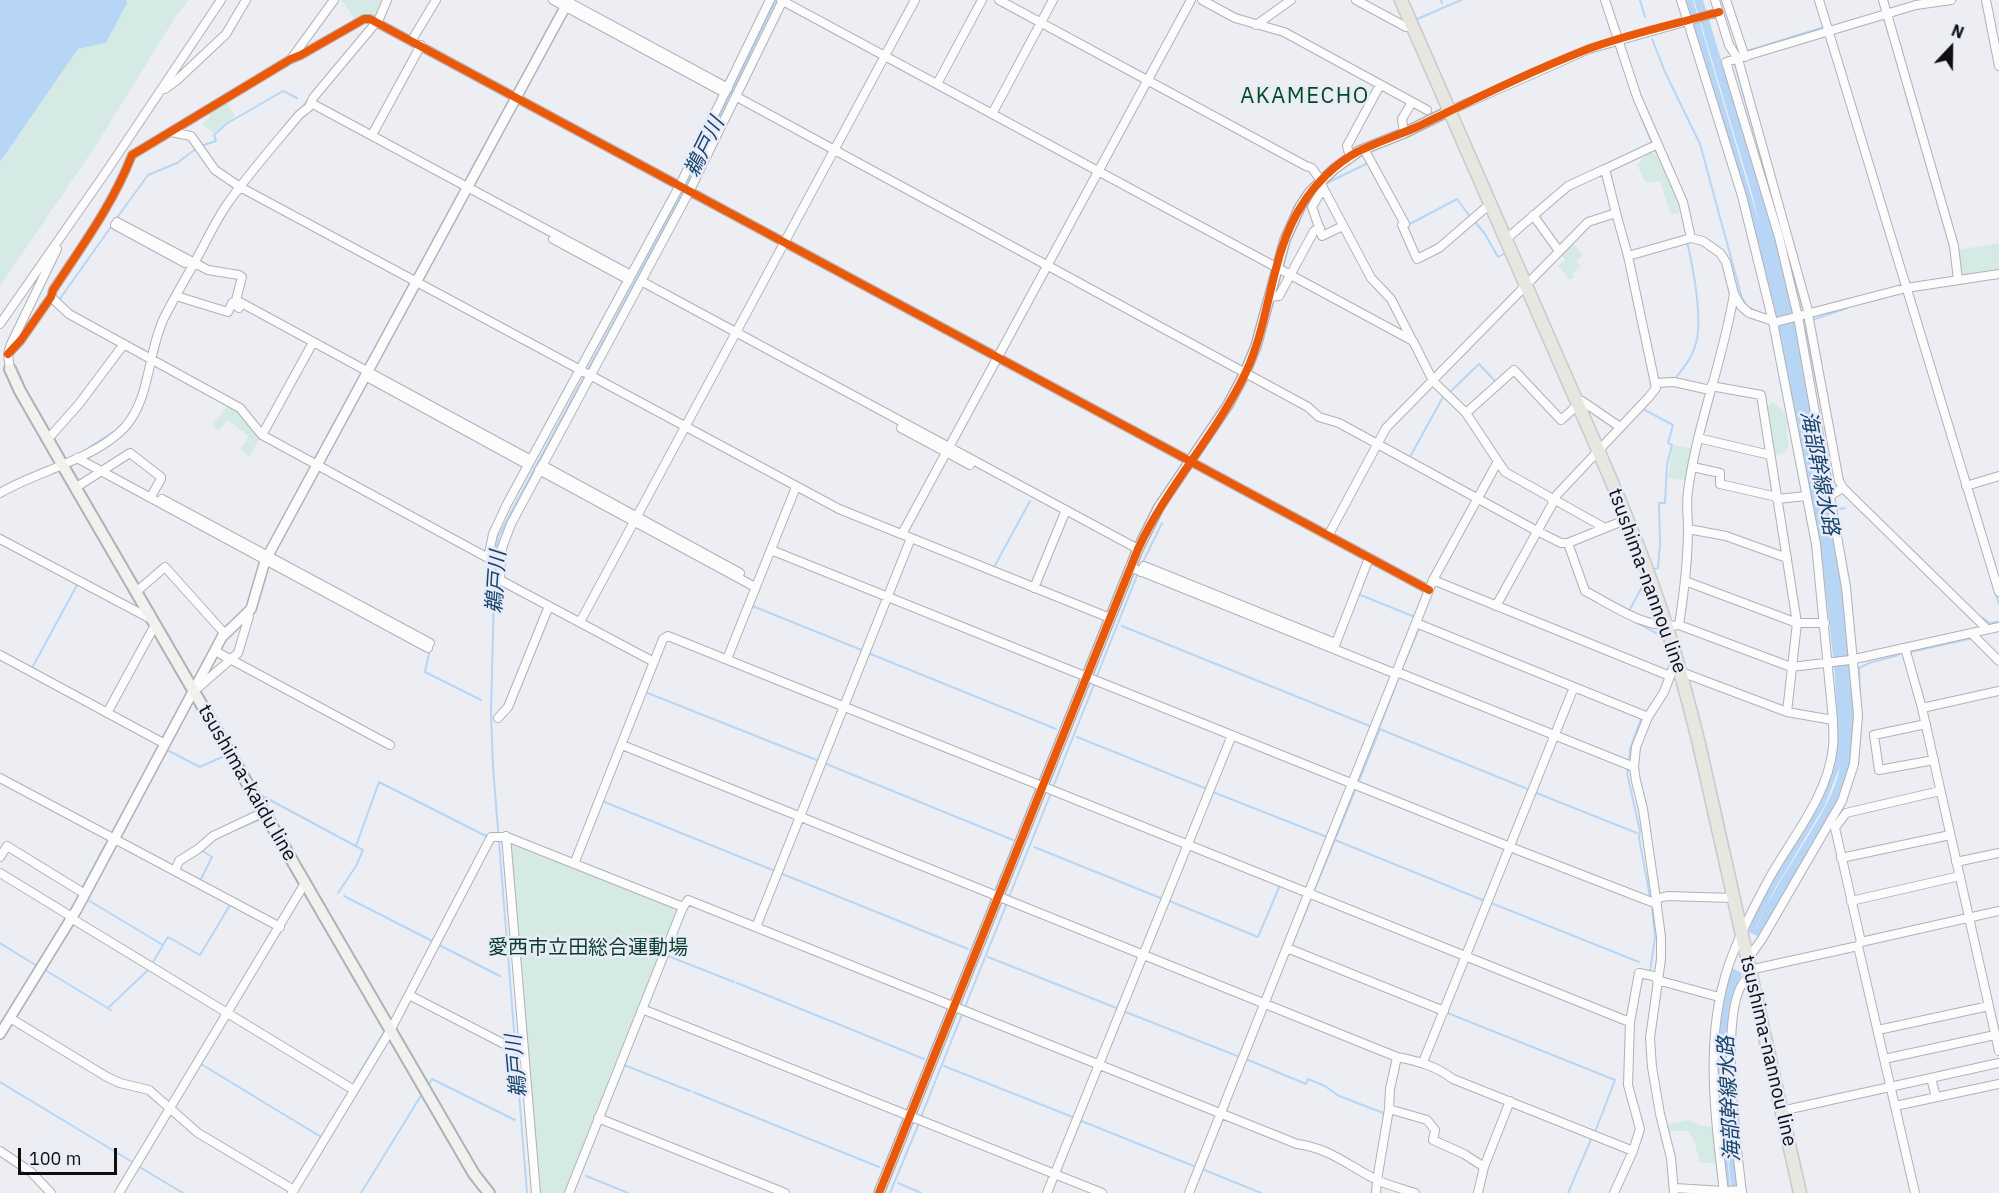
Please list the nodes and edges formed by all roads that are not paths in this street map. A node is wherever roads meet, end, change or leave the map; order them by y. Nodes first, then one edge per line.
1 (221, 0) edge
2 (246, 0) edge
3 (334, 0) edge
4 (387, 0) edge
5 (436, 0) edge
6 (553, 0) edge
7 (770, 0) edge
8 (782, 0) edge
9 (915, 0) edge
10 (982, 0) edge
11 (999, 0) edge
12 (1009, 0) edge
13 (1053, 0) edge
14 (1191, 0) edge
15 (1202, 0) edge
16 (1291, 0) edge
17 (1356, 0) edge
18 (1401, 0) edge
19 (1605, 0) edge
20 (1681, 0) edge
21 (1715, 0) edge
22 (1726, 0) edge
23 (1819, 0) edge
24 (1883, 0) edge
25 (1951, 0) edge
26 (1986, 0) edge
27 (566, 2) edge
28 (1716, 13) junction
29 (1887, 13) junction
30 (1042, 20) junction
31 (1689, 20) junction
32 (377, 22) junction
33 (1256, 25) junction
34 (1412, 25) junction
35 (1828, 31) junction
36 (412, 40) junction
37 (1617, 40) junction
38 (421, 45) junction
39 (885, 56) junction
40 (1741, 58) junction
41 (291, 59) junction
42 (1999, 66) edge
43 (1149, 79) junction
44 (937, 84) junction
45 (1380, 85) junction
46 (727, 91) junction
47 (159, 93) junction
48 (738, 95) junction
49 (516, 97) junction
50 (1412, 102) junction
51 (310, 105) junction
52 (1427, 110) dead end
53 (1449, 111) junction
54 (992, 114) junction
55 (170, 132) junction
56 (1404, 133) junction
57 (372, 135) junction
58 (1656, 145) junction
59 (835, 148) junction
60 (1364, 149) junction
61 (1350, 157) junction
62 (1605, 169) junction
63 (1098, 171) junction
64 (1321, 184) junction
65 (240, 187) junction
66 (685, 188) junction
67 (466, 189) junction
68 (1490, 204) junction
69 (1616, 213) junction
70 (1533, 215) junction
71 (1343, 226) junction
72 (1320, 228) junction
73 (66, 229) junction
74 (1691, 238) junction
75 (1505, 240) junction
76 (785, 242) junction
77 (1559, 250) junction
78 (1628, 256) junction
79 (191, 262) junction
80 (1048, 264) junction
81 (1277, 268) junction
82 (1999, 274) edge
83 (1290, 276) junction
84 (630, 277) junction
85 (1958, 280) junction
86 (417, 281) junction
87 (640, 283) junction
88 (1525, 286) junction
89 (1906, 288) junction
90 (1734, 294) junction
91 (176, 296) junction
92 (51, 297) junction
93 (1270, 297) junction
94 (1809, 314) junction
95 (1796, 318) junction
96 (1774, 322) junction
97 (0, 324) edge
98 (735, 334) junction
99 (1413, 341) junction
100 (124, 344) junction
101 (311, 346) junction
102 (8, 354) junction
103 (998, 357) junction
104 (151, 359) junction
105 (10, 369) joint
106 (1246, 371) junction
107 (585, 373) junction
108 (366, 374) junction
109 (1433, 381) junction
110 (1656, 383) junction
111 (1710, 388) junction
112 (1578, 403) junction
113 (1466, 413) junction
114 (685, 426) junction
115 (1620, 426) junction
116 (262, 435) junction
117 (1698, 438) junction
118 (48, 439) junction
119 (1378, 442) junction
120 (948, 450) junction
121 (1598, 450) junction
122 (1770, 455) junction
123 (79, 457) junction
124 (529, 462) junction
125 (1190, 462) junction
126 (1497, 463) junction
127 (63, 465) junction
128 (317, 465) junction
129 (1693, 467) junction
130 (540, 468) junction
131 (104, 470) junction
132 (1999, 477) edge
133 (796, 486) junction
134 (1966, 486) junction
135 (75, 488) junction
136 (1843, 488) junction
137 (0, 493) edge
138 (153, 494) junction
139 (1831, 495) junction
140 (1479, 496) junction
141 (1806, 496) junction
142 (1777, 498) junction
143 (1553, 500) junction
144 (1064, 512) junction
145 (635, 519) junction
146 (1628, 519) junction
147 (1605, 528) junction
148 (1688, 529) junction
149 (1538, 531) junction
150 (902, 534) junction
151 (1328, 536) junction
152 (911, 538) junction
153 (0, 539) edge
154 (1568, 543) junction
155 (1138, 549) junction
156 (771, 550) junction
157 (267, 558) junction
158 (1369, 558) junction
159 (1787, 558) junction
160 (1130, 567) junction
161 (1433, 580) junction
162 (1685, 581) junction
163 (757, 585) junction
164 (1034, 588) junction
165 (1429, 590) junction
166 (136, 592) junction
167 (1999, 592) edge
168 (888, 597) junction
169 (549, 606) junction
170 (1496, 606) junction
171 (249, 616) dead end
172 (1110, 618) junction
173 (153, 622) junction
174 (580, 622) junction
175 (1416, 623) junction
176 (1797, 623) junction
177 (1825, 623) junction
178 (1673, 626) junction
179 (1999, 627) edge
180 (1987, 629) junction
181 (1971, 633) junction
182 (225, 634) junction
183 (429, 646) dead end
184 (1334, 646) junction
185 (1905, 648) junction
186 (215, 651) junction
187 (0, 655) edge
188 (231, 659) junction
189 (727, 659) junction
190 (1852, 659) junction
191 (0, 660) edge
192 (1999, 661) edge
193 (654, 662) junction
194 (1830, 663) junction
195 (1791, 667) junction
196 (1397, 673) junction
197 (1675, 674) junction
198 (1086, 676) junction
199 (1574, 687) junction
200 (196, 689) junction
201 (1999, 691) edge
202 (844, 707) junction
203 (1922, 708) junction
204 (1787, 712) junction
205 (107, 713) junction
206 (1648, 717) junction
207 (498, 718) dead end
208 (1833, 720) junction
209 (1926, 724) junction
210 (1232, 735) junction
211 (1554, 735) junction
212 (390, 745) dead end
213 (622, 745) junction
214 (164, 747) junction
215 (1934, 760) junction
216 (1634, 767) junction
217 (0, 778) edge
218 (1353, 784) junction
219 (1042, 787) junction
220 (1940, 791) junction
221 (264, 812) junction
222 (800, 817) junction
223 (1832, 826) junction
224 (1950, 835) junction
225 (505, 836) junction
226 (114, 839) junction
227 (1187, 844) junction
228 (1510, 847) junction
229 (1999, 853) edge
230 (0, 857) edge
231 (1841, 858) junction
232 (1956, 862) junction
233 (574, 864) junction
234 (175, 871) junction
235 (0, 873) edge
236 (1960, 876) junction
237 (305, 883) junction
238 (1308, 893) junction
239 (85, 894) junction
240 (998, 897) junction
241 (1733, 897) junction
242 (1851, 901) junction
243 (1657, 902) junction
244 (683, 907) junction
245 (1999, 911) edge
246 (72, 918) junction
247 (1969, 918) junction
248 (280, 927) junction
249 (756, 927) junction
250 (1741, 935) junction
251 (1859, 944) junction
252 (1287, 948) junction
253 (1143, 955) junction
254 (1466, 956) junction
255 (1749, 969) junction
256 (1657, 978) junction
257 (409, 995) junction
258 (1719, 997) junction
259 (1265, 1004) junction
260 (954, 1006) junction
261 (1989, 1006) junction
262 (642, 1009) junction
263 (1444, 1011) junction
264 (228, 1014) junction
265 (6, 1017) edge
266 (1630, 1022) junction
267 (390, 1030) junction
268 (1878, 1030) junction
269 (0, 1034) edge
270 (1995, 1035) junction
271 (522, 1046) junction
272 (1999, 1051) edge
273 (1397, 1057) junction
274 (1884, 1059) junction
275 (1423, 1062) junction
276 (1999, 1063) edge
277 (1099, 1064) junction
278 (1931, 1078) junction
279 (1999, 1084) edge
280 (1891, 1087) junction
281 (354, 1090) junction
282 (1936, 1097) junction
283 (1510, 1101) junction
284 (1895, 1106) junction
285 (170, 1108) junction
286 (1389, 1109) junction
287 (1781, 1111) junction
288 (1221, 1113) junction
289 (910, 1116) junction
290 (598, 1118) junction
291 (0, 1151) edge
292 (1633, 1151) junction
293 (1484, 1167) junction
294 (1054, 1174) junction
295 (1377, 1180) junction
296 (1675, 1190) edge
297 (293, 1191) edge
298 (1741, 1191) edge
299 (1725, 1192) edge
300 (51, 1193) edge
301 (119, 1193) edge
302 (489, 1193) edge
303 (536, 1193) edge
304 (569, 1193) edge
305 (785, 1193) edge
306 (879, 1193) edge
307 (1047, 1193) edge
308 (1102, 1193) edge
309 (1189, 1193) edge
310 (1376, 1193) edge
311 (1415, 1193) edge
312 (1478, 1193) edge
313 (1614, 1193) edge
314 (1800, 1193) edge
315 (1915, 1193) edge

1 - 47 street
2 - 47 street
3 - 41 street
4 - 32 street
5 - 36 street
6 - 27 street
7 - 46 street
8 - 39 street
8 - 48 street
9 - 39 street
10 - 44 street
11 - 30 street
12 - 30 street
13 - 30 street
14 - 43 street
15 - 33 street
16 - 33 street
17 - 34 street
18 - 34 main road, tsushima-nannou line
19 - 37 street
20 - 31 street
21 - 28 street
22 - 40 street
23 - 35 street
24 - 29 street
25 - 29 street
26 - 42 street
27 - 46 street
27 - 49 street
28 - 31 street
28 - 40 street
29 - 35 street
29 - 85 street
30 - 43 street
30 - 54 street
31 - 37 street
31 - 96 street
32 - 36 street
32 - 41 street
32 - 51 street
33 - 45 street
34 - 53 main road, tsushima-nannou line
35 - 40 street
35 - 89 street
36 - 38 street
37 - 53 street
37 - 58 street
38 - 49 street
38 - 57 street
39 - 44 street
39 - 59 street
40 - 94 street
40 - 95 street
41 - 55 street
43 - 63 street
43 - 64 street
44 - 54 street
45 - 50 street
45 - 61 street
46 - 66 street
47 - 73 street
48 - 59 street
48 - 66 street
49 - 66 street
49 - 67 street
50 - 52 street
50 - 56 street
51 - 57 street
51 - 65 street
51 - 67 street
53 - 56 street
53 - 68 main road, tsushima-nannou line
54 - 63 street
55 - 65 street
55 - 92 street
56 - 60 street
57 - 67 street
58 - 62 street
58 - 74 street
59 - 76 street
59 - 80 street
60 - 61 street
60 - 68 street
61 - 64 street
62 - 69 street
62 - 70 street
63 - 80 street
63 - 81 street
64 - 71 street
64 - 72 street
64 - 81 street
65 - 79 street
65 - 86 street
66 - 76 street
66 - 84 street
66 - 87 street
67 - 84 street
67 - 86 street
68 - 75 main road, tsushima-nannou line
69 - 77 street
69 - 78 street
70 - 75 street
70 - 77 street
71 - 72 street
71 - 99 street
72 - 83 street
73 - 97 street
73 - 102 street
74 - 78 street
74 - 90 street
75 - 88 main road, tsushima-nannou line
76 - 98 street
76 - 103 street
77 - 88 street
78 - 110 street
79 - 79 street
79 - 91 street
79 - 108 street
80 - 103 street
80 - 106 street
81 - 83 street
81 - 93 street
82 - 85 street
83 - 93 street
83 - 99 street
84 - 107 street
85 - 89 street
86 - 107 street
86 - 108 street
87 - 98 street
87 - 107 street
88 - 109 street
88 - 112 main road, tsushima-nannou line
89 - 94 street
89 - 134 street
90 - 96 street
90 - 111 street
91 - 101 street
91 - 104 street
92 - 100 street
92 - 102 street
93 - 106 street
94 - 95 street
94 - 136 street
95 - 96 street
95 - 139 street
96 - 141 street
98 - 114 street
98 - 120 street
99 - 109 street
100 - 104 street
100 - 118 street
101 - 108 street
101 - 116 street
102 - 105 street
103 - 120 street
103 - 125 street
104 - 116 street
104 - 123 street
105 - 118 main road, tsushima-kaidu line
106 - 119 street
106 - 125 street
107 - 114 street
107 - 124 street
107 - 130 street
108 - 124 street
108 - 128 street
109 - 113 street
109 - 119 street
110 - 111 street
110 - 115 street
111 - 117 street
111 - 122 street
112 - 113 street
112 - 115 street
112 - 121 main road, tsushima-nannou line
113 - 126 street
114 - 133 street
114 - 145 street
115 - 121 street
116 - 128 street
117 - 122 street
117 - 129 street
118 - 127 main road, tsushima-kaidu line
119 - 140 street
119 - 151 street
120 - 144 street
120 - 150 street
121 - 143 street
121 - 146 main road, tsushima-nannou line
122 - 142 street
123 - 127 street
123 - 131 street
124 - 128 street
125 - 151 street
125 - 155 street
126 - 140 street
126 - 143 street
127 - 135 main road, tsushima-kaidu line
127 - 137 street
128 - 157 street
129 - 142 street
129 - 148 street
130 - 145 street
130 - 169 street
131 - 135 street
131 - 138 street
131 - 138 street
131 - 157 street
132 - 134 street
133 - 150 street
133 - 156 street
134 - 167 street
135 - 166 main road, tsushima-kaidu line
136 - 139 street
136 - 180 street
138 - 157 street
139 - 190 street
140 - 149 street
140 - 161 street
141 - 142 street
141 - 177 street
142 - 159 street
143 - 147 street
143 - 149 street
144 - 155 street
144 - 164 street
145 - 163 street
145 - 174 street
146 - 147 street
146 - 178 main road, tsushima-nannou line
147 - 154 street
148 - 159 street
148 - 162 street
149 - 154 street
149 - 170 street
150 - 152 street
151 - 158 street
152 - 164 street
152 - 168 street
153 - 173 street
154 - 178 street
155 - 160 street
156 - 163 street
156 - 168 street
157 - 182 street
157 - 183 street
158 - 165 street
158 - 184 street
159 - 176 street
160 - 172 street
160 - 184 street
161 - 165 street
161 - 170 street
162 - 176 street
162 - 178 street
163 - 189 street
164 - 172 street
165 - 175 street
166 - 173 main road, tsushima-kaidu line
166 - 182 street
168 - 198 street
168 - 202 street
169 - 174 street
169 - 207 street
170 - 197 street
171 - 188 street
172 - 198 street
173 - 200 main road, tsushima-kaidu line
173 - 205 street
174 - 193 street
175 - 196 street
175 - 199 street
176 - 177 street
176 - 195 street
177 - 194 street
178 - 195 street
178 - 197 main road, tsushima-nannou line
179 - 180 street
180 - 181 street
181 - 185 street
181 - 192 street
182 - 186 street
184 - 196 street
185 - 190 street
185 - 203 street
186 - 188 street
186 - 200 street
187 - 205 street
188 - 200 street
188 - 212 street
189 - 193 street
189 - 202 street
190 - 194 street
190 - 223 street
191 - 214 street
193 - 213 street
194 - 195 street
194 - 208 street
195 - 204 street
196 - 211 street
196 - 218 street
197 - 204 street
197 - 206 street
197 - 241 main road, tsushima-nannou line
198 - 210 street
198 - 219 street
199 - 206 street
199 - 211 street
200 - 214 street
200 - 221 main road, tsushima-kaidu line
201 - 203 street
202 - 219 street
202 - 222 street
203 - 209 street
204 - 208 street
205 - 214 street
206 - 216 street
208 - 250 street
209 - 215 street
209 - 215 street
210 - 218 street
210 - 227 street
211 - 216 street
211 - 228 street
213 - 222 street
213 - 233 street
214 - 226 street
215 - 220 street
216 - 243 street
217 - 226 street
218 - 228 street
218 - 238 street
219 - 227 street
219 - 240 street
220 - 223 street
220 - 224 street
221 - 234 street
221 - 237 main road, tsushima-kaidu line
222 - 240 street
222 - 249 street
223 - 231 street
223 - 255 street
224 - 231 street
224 - 232 street
225 - 233 street
225 - 257 street
225 - 271 street
226 - 234 street
226 - 239 street
227 - 238 street
227 - 253 street
228 - 243 street
228 - 254 street
229 - 232 street
230 - 239 street
231 - 242 street
232 - 236 street
233 - 244 street
234 - 248 street
235 - 246 street
236 - 242 street
236 - 247 street
237 - 248 street
237 - 267 main road, tsushima-kaidu line
238 - 252 street
238 - 254 street
239 - 246 street
240 - 253 street
240 - 260 street
241 - 243 street
241 - 250 main road, tsushima-nannou line
242 - 251 street
243 - 256 street
244 - 249 street
244 - 262 street
245 - 247 street
246 - 264 street
246 - 265 street
247 - 251 street
247 - 261 street
248 - 264 street
249 - 260 street
250 - 255 main road, tsushima-nannou line
250 - 258 street
251 - 255 street
251 - 268 street
252 - 259 street
252 - 263 street
253 - 259 street
253 - 277 street
254 - 263 street
254 - 266 street
255 - 287 main road, tsushima-nannou line
255 - 298 street
256 - 258 street
256 - 266 street
256 - 296 street
257 - 267 street
257 - 271 street
258 - 299 street
259 - 273 street
259 - 288 street
260 - 277 street
260 - 289 street
261 - 268 street
261 - 270 street
262 - 289 street
262 - 290 street
263 - 275 street
264 - 281 street
264 - 285 street
265 - 269 street
265 - 285 street
266 - 292 street
267 - 281 street
267 - 302 main road, tsushima-kaidu line
268 - 274 street
270 - 272 street
270 - 274 street
271 - 303 street
273 - 275 street
273 - 286 street
274 - 280 street
275 - 283 street
276 - 278 street
277 - 288 street
277 - 294 street
278 - 280 street
278 - 282 street
279 - 282 street
280 - 284 street
280 - 287 street
281 - 297 street
282 - 284 street
283 - 292 street
283 - 293 street
284 - 315 street
285 - 297 street
285 - 301 street
286 - 293 street
286 - 295 street
287 - 314 main road, tsushima-nannou line
288 - 295 street
288 - 309 street
289 - 294 street
289 - 306 street
290 - 304 street
290 - 305 street
291 - 300 street
292 - 313 street
293 - 312 street
294 - 307 street
294 - 308 street
295 - 310 street
295 - 311 street
296 - 299 street
298 - 299 street

